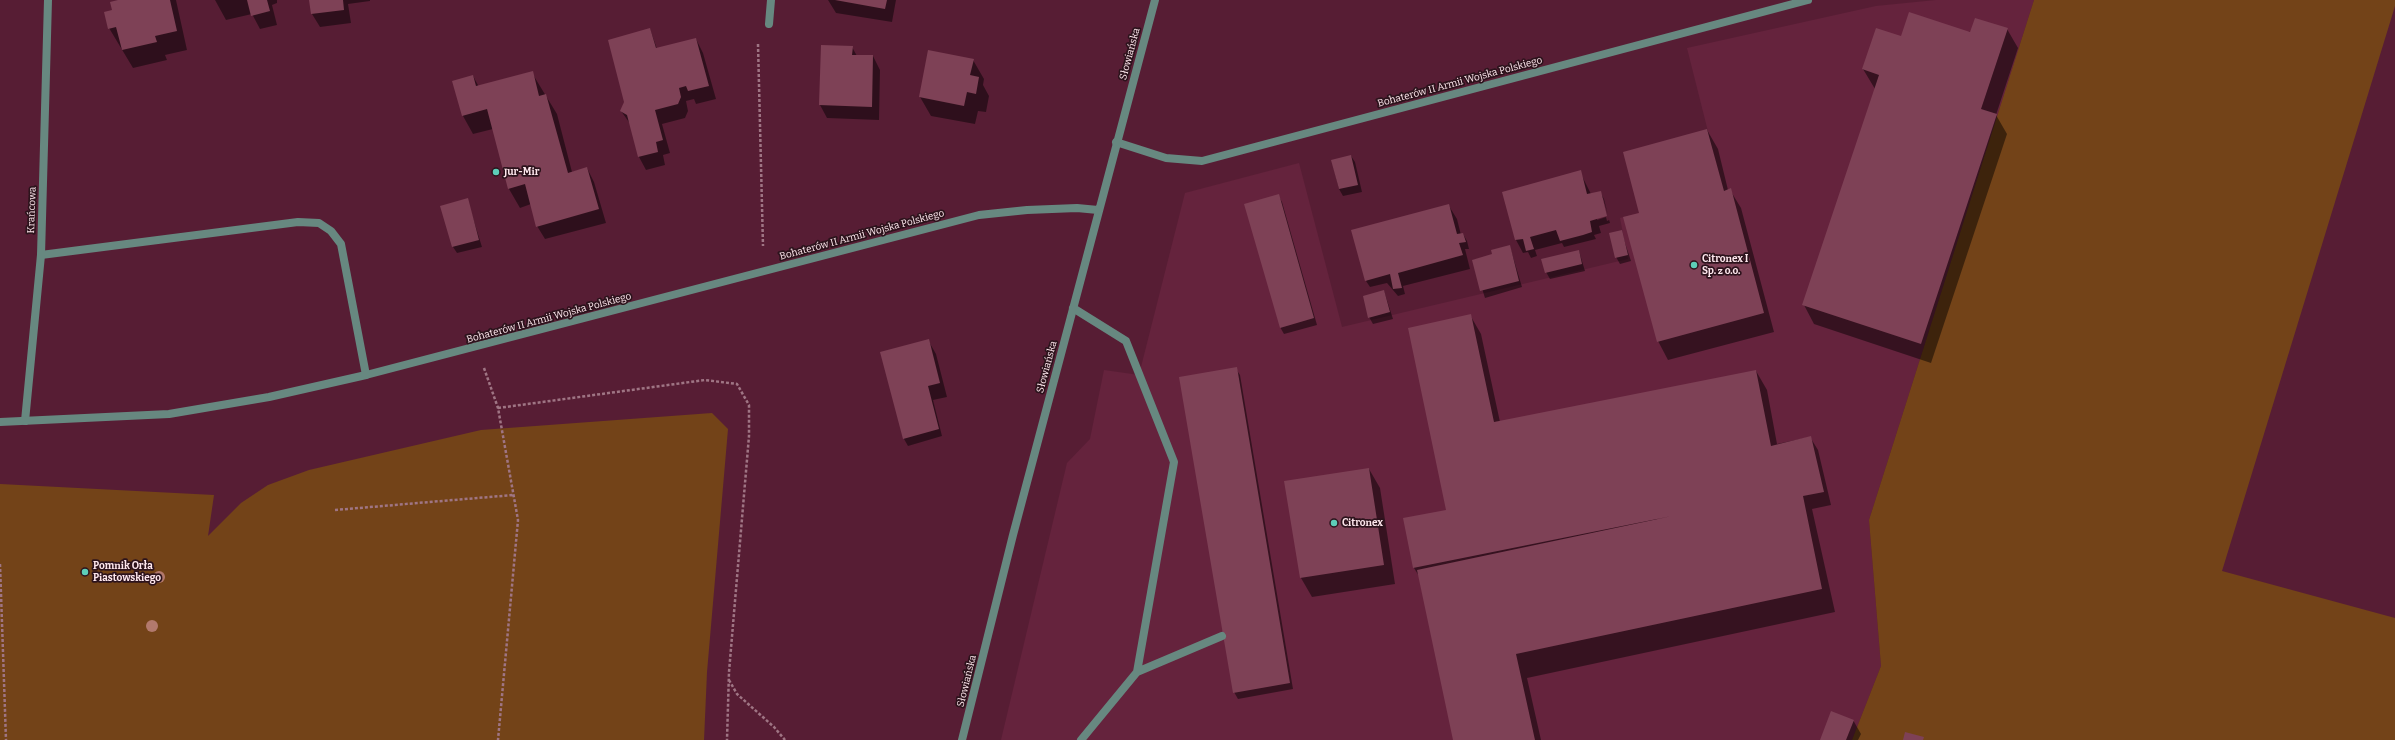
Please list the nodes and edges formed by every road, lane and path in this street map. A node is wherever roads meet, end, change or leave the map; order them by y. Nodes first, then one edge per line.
1 (48, 0) edge
2 (771, 0) edge
3 (1155, 0) edge
4 (1808, 0) edge
5 (769, 24) joint
6 (1116, 142) junction
7 (1098, 210) junction
8 (763, 246) dead end
9 (41, 255) junction
10 (1073, 308) junction
11 (476, 347) junction
12 (366, 375) junction
13 (498, 408) junction
14 (25, 420) junction
15 (0, 422) edge
16 (513, 495) junction
17 (335, 510) dead end
18 (0, 564) edge
19 (1, 625) edge
20 (1222, 636) dead end
21 (1137, 672) junction
22 (729, 680) junction
23 (6, 740) edge
24 (498, 740) edge
25 (727, 740) edge
26 (785, 740) edge
27 (962, 740) edge
28 (1081, 740) edge

1 - 9 street, Krańcowa
2 - 5 street
3 - 6 street, Słowiańska
4 - 6 street, Bohaterów II Armii Wojska Polskiego
5 - 8 path
6 - 7 street, Słowiańska
7 - 10 street, Słowiańska
7 - 11 street, Bohaterów II Armii Wojska Polskiego
9 - 12 street
9 - 14 street, Krańcowa
10 - 21 street
10 - 27 street, Słowiańska
11 - 12 street, Bohaterów II Armii Wojska Polskiego
11 - 13 path
12 - 14 street, Bohaterów II Armii Wojska Polskiego
13 - 16 path
13 - 22 path
14 - 15 street, Bohaterów II Armii Wojska Polskiego
16 - 17 path
16 - 24 path
18 - 19 path
19 - 23 path
20 - 21 street
21 - 28 street
22 - 25 path
22 - 26 path

